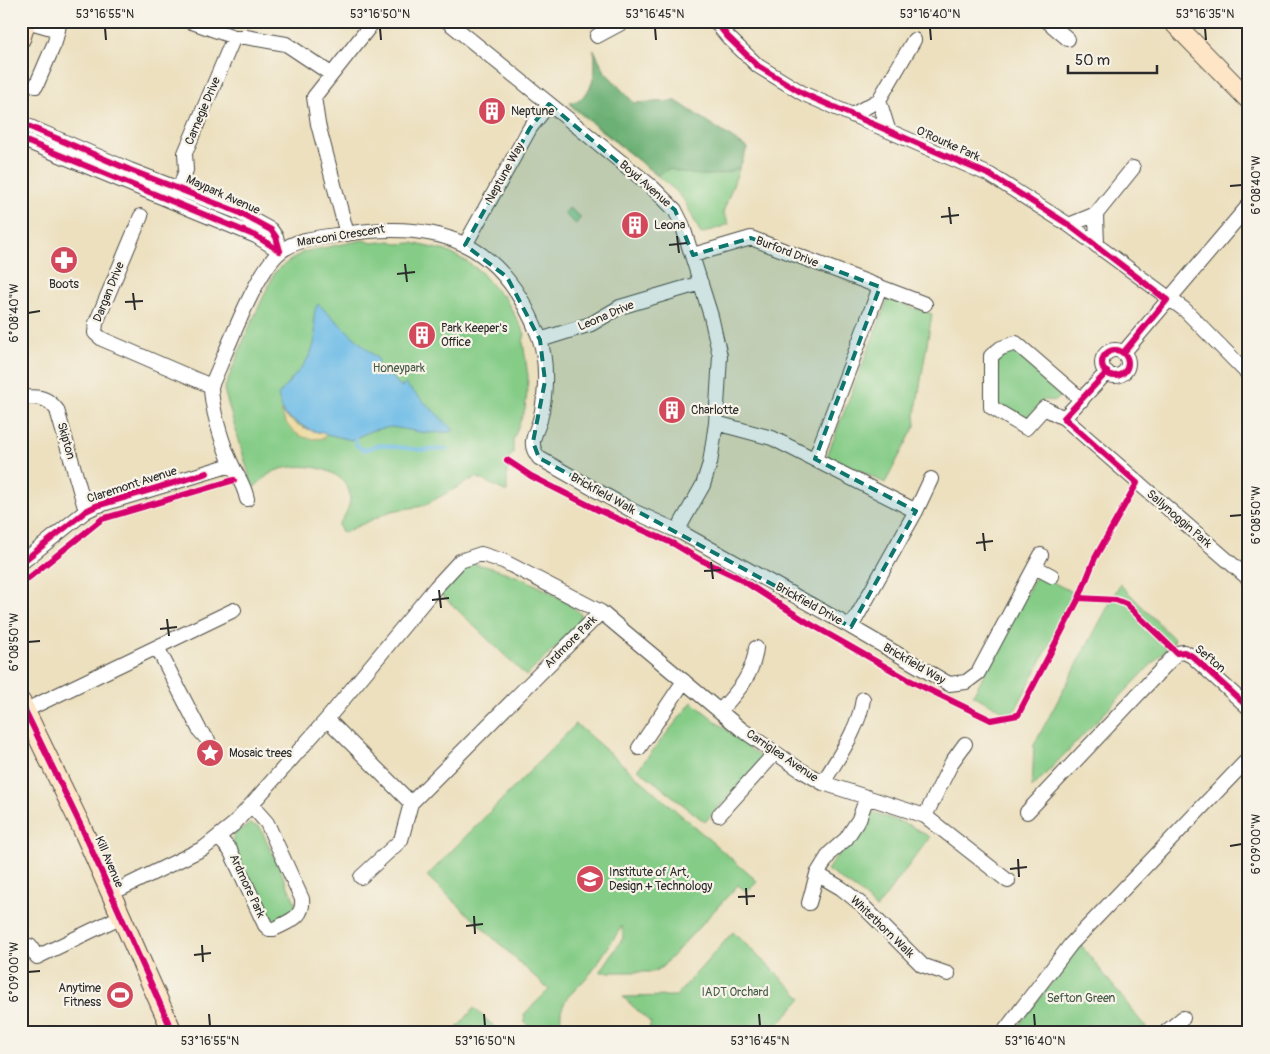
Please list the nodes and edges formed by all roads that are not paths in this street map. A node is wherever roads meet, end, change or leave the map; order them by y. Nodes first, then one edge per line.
1 (27, 21) edge
2 (189, 21) edge
3 (374, 21) edge
4 (446, 21) edge
5 (625, 21) edge
6 (715, 21) edge
7 (1047, 21) edge
8 (1172, 21) edge
9 (59, 26) edge
10 (597, 36) dead end
11 (234, 37) junction
12 (21, 38) edge
13 (1068, 38) dead end
14 (914, 40) dead end
15 (331, 74) junction
16 (36, 86) dead end
17 (879, 100) junction
18 (1249, 100) edge
19 (550, 104) junction
20 (852, 115) junction
21 (21, 123) edge
22 (888, 129) junction
23 (21, 140) edge
24 (1133, 168) dead end
25 (128, 176) junction
26 (180, 187) junction
27 (1249, 205) edge
28 (1096, 214) junction
29 (140, 216) dead end
30 (1068, 225) junction
31 (347, 234) junction
32 (465, 245) junction
33 (1097, 246) junction
34 (280, 252) junction
35 (693, 255) junction
36 (701, 283) junction
37 (880, 287) junction
38 (1167, 300) junction
39 (925, 304) dead end
40 (540, 340) junction
41 (1249, 375) edge
42 (211, 386) junction
43 (21, 398) edge
44 (1082, 400) junction
45 (1064, 418) junction
46 (716, 422) junction
47 (534, 451) joint
48 (815, 459) junction
49 (231, 465) junction
50 (931, 479) dead end
51 (247, 499) dead end
52 (86, 511) junction
53 (916, 511) junction
54 (677, 531) junction
55 (21, 563) edge
56 (1052, 576) dead end
57 (1249, 579) edge
58 (234, 610) dead end
59 (601, 612) junction
60 (851, 627) junction
61 (157, 648) junction
62 (756, 648) dead end
63 (684, 681) junction
64 (863, 699) dead end
65 (24, 706) edge
66 (1249, 708) edge
67 (720, 711) junction
68 (327, 719) junction
69 (208, 740) dead end
70 (965, 744) dead end
71 (639, 748) dead end
72 (775, 753) junction
73 (1249, 758) edge
74 (823, 783) junction
75 (867, 797) junction
76 (411, 802) junction
77 (252, 806) junction
78 (1027, 812) dead end
79 (719, 816) dead end
80 (925, 816) junction
81 (219, 838) junction
82 (817, 874) junction
83 (361, 877) dead end
84 (1008, 881) dead end
85 (110, 894) junction
86 (809, 902) dead end
87 (120, 917) junction
88 (30, 946) dead end
89 (948, 974) dead end
90 (1183, 1018) dead end
91 (173, 1033) edge
92 (1003, 1033) edge
93 (1166, 1033) edge

1 - 9 street
1 - 12 main road
2 - 11 street
3 - 15 street
4 - 19 street, Boyd Avenue
5 - 10 street
6 - 20 street, O'Rourke Park
7 - 13 street
8 - 18 main road
9 - 16 street
11 - 15 street
11 - 26 street, Carnegie Drive
14 - 17 street
15 - 31 street
17 - 20 street
17 - 22 street
19 - 32 street, Neptune Way
19 - 35 street, Boyd Avenue
20 - 22 street, O'Rourke Park
21 - 25 street, Maypark Avenue
22 - 30 street, O'Rourke Park
23 - 25 street, Maypark Avenue
24 - 28 street
25 - 26 street, Maypark Avenue
25 - 34 street, Maypark Avenue
26 - 34 street, Maypark Avenue
27 - 38 street
28 - 30 street
28 - 33 street
29 - 42 street, Dargan Drive
30 - 33 street, O'Rourke Park
31 - 32 street, Marconi Crescent
31 - 34 street, Marconi Crescent
32 - 40 street, Marconi Crescent
33 - 38 street, O'Rourke Park
34 - 42 street, Marconi Crescent
35 - 36 street, Boyd Avenue
35 - 37 street, Burford Drive
36 - 40 street, Leona Drive
36 - 46 street, Boyd Avenue
37 - 39 street, Burford Drive
37 - 48 street
38 - 41 street
38 - 44 street
40 - 47 street, Marconi Crescent
42 - 49 street
43 - 52 street, Skipton
44 - 45 street
44 - 45 street, Sallynoggin Park
45 - 57 street, Sallynoggin Park
46 - 48 street
46 - 54 street, Boyd Avenue
47 - 54 street, Brickfield Walk
48 - 53 street
49 - 51 street
49 - 52 street, Claremont Avenue
50 - 53 street, Brickfield Drive
52 - 55 street, Claremont Avenue
53 - 60 street, Brickfield Drive
54 - 60 street, Brickfield Drive
56 - 60 street, Brickfield Way
58 - 61 street
59 - 63 street, Carriglea Avenue
59 - 68 street, Ardmore Park
59 - 76 street, Ardmore Park
61 - 65 street
61 - 69 street
62 - 67 street
63 - 67 street, Carriglea Avenue
63 - 71 street
64 - 74 street
65 - 85 main road, Kill Avenue
66 - 78 street, Sefton
67 - 72 street, Carriglea Avenue
68 - 76 street
68 - 77 street, Ardmore Park
70 - 80 street
72 - 74 street, Carriglea Avenue
72 - 79 street
73 - 92 street
74 - 75 street, Carriglea Avenue
75 - 80 street, Carriglea Avenue
75 - 82 street
76 - 83 street
77 - 81 street, Ardmore Park
77 - 81 street, Ardmore Park
80 - 84 street, Carriglea Avenue
81 - 85 street, Ardmore Park
82 - 86 street
82 - 89 street, Whitethorn Walk
85 - 87 main road, Kill Avenue
87 - 88 street
87 - 91 main road, Kill Avenue
90 - 93 street

